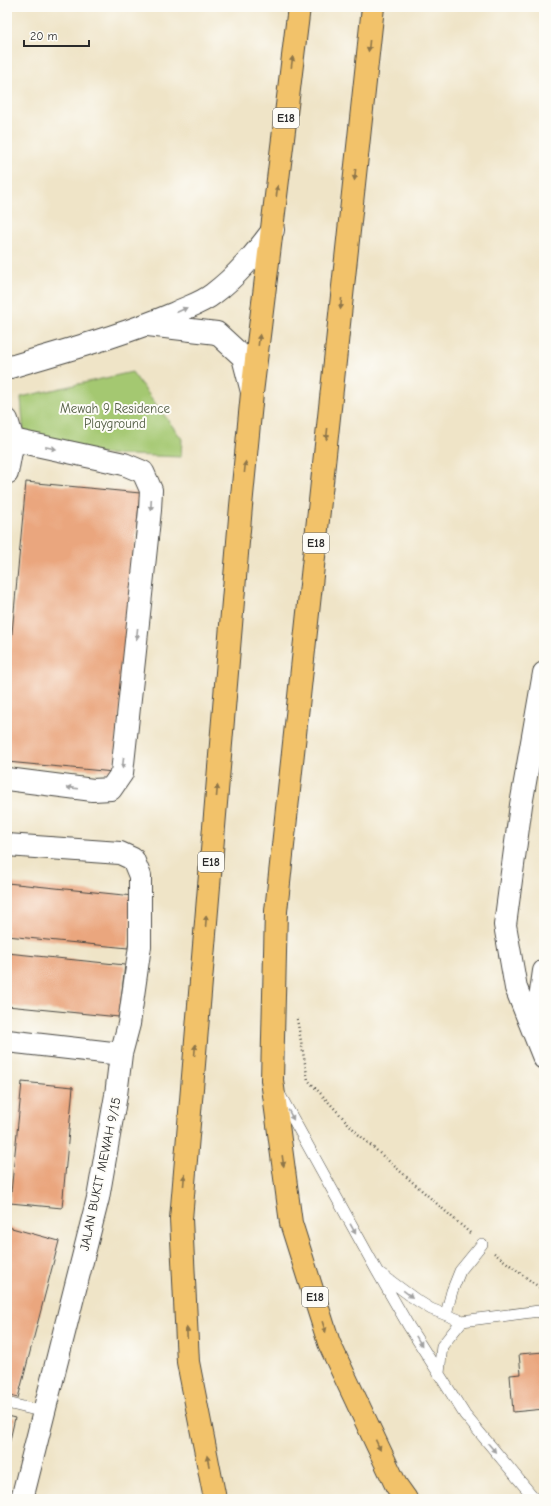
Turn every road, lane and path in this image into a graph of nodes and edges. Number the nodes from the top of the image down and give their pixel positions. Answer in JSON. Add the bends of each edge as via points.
{"nodes":[{"id":1,"x":299,"y":7,"type":"edge"},
{"id":2,"x":373,"y":7,"type":"edge"},
{"id":3,"x":272,"y":230,"type":"junction"},
{"id":4,"x":147,"y":325,"type":"junction"},
{"id":5,"x":7,"y":368,"type":"edge"},
{"id":6,"x":252,"y":393,"type":"junction"},
{"id":7,"x":10,"y":430,"type":"edge"},
{"id":8,"x":7,"y":473,"type":"edge"},
{"id":9,"x":544,"y":673,"type":"edge"},
{"id":10,"x":7,"y":780,"type":"edge"},
{"id":11,"x":7,"y":845,"type":"edge"},
{"id":12,"x":544,"y":971,"type":"edge"},
{"id":13,"x":297,"y":1019,"type":"dead end"},
{"id":14,"x":535,"y":1034,"type":"junction"},
{"id":15,"x":7,"y":1041,"type":"edge"},
{"id":16,"x":121,"y":1054,"type":"junction"},
{"id":17,"x":544,"y":1058,"type":"edge"},
{"id":18,"x":272,"y":1080,"type":"junction"},
{"id":19,"x":482,"y":1244,"type":"junction"},
{"id":20,"x":377,"y":1271,"type":"junction"},
{"id":21,"x":544,"y":1291,"type":"edge"},
{"id":22,"x":446,"y":1314,"type":"junction"},
{"id":23,"x":544,"y":1315,"type":"edge"},
{"id":24,"x":462,"y":1321,"type":"junction"},
{"id":25,"x":439,"y":1373,"type":"junction"},
{"id":26,"x":7,"y":1403,"type":"edge"},
{"id":27,"x":44,"y":1412,"type":"junction"},
{"id":28,"x":22,"y":1499,"type":"edge"},
{"id":29,"x":215,"y":1499,"type":"edge"},
{"id":30,"x":406,"y":1499,"type":"edge"},
{"id":31,"x":535,"y":1499,"type":"edge"}],
"edges":[{"from":3,"to":1,"type":"highway","number":"E18","one_way":true},
{"from":2,"to":18,"type":"highway","number":"E18","one_way":true,"via":[[276,911]]},
{"from":4,"to":3,"type":"street","one_way":true,"via":[[212,295],[251,260]]},
{"from":6,"to":3,"type":"highway","number":"E18","one_way":true},
{"from":4,"to":5,"type":"street"},
{"from":4,"to":6,"type":"street","via":[[217,333],[243,357]]},
{"from":29,"to":6,"type":"highway","number":"E18","one_way":true,"via":[[188,1362],[181,1219]]},
{"from":7,"to":8,"type":"street"},
{"from":7,"to":10,"type":"street","one_way":true,"via":[[143,472],[151,490],[122,773],[111,788],[93,790]]},
{"from":9,"to":14,"type":"street","via":[[505,925],[516,988]]},
{"from":11,"to":16,"type":"street","name":"JALAN BUKIT MEWAH 9/15","via":[[120,853],[133,859],[140,876],[140,946],[129,1024]]},
{"from":12,"to":14,"type":"street"},
{"from":13,"to":19,"type":"path","via":[[308,1080],[358,1134]]},
{"from":14,"to":17,"type":"street"},
{"from":15,"to":16,"type":"street"},
{"from":16,"to":27,"type":"street","name":"JALAN BUKIT MEWAH 9/15","via":[[98,1198]]},
{"from":18,"to":20,"type":"lane","one_way":true},
{"from":18,"to":30,"type":"highway","number":"E18","one_way":true,"via":[[291,1223],[329,1343],[396,1485]]},
{"from":19,"to":21,"type":"path"},
{"from":19,"to":22,"type":"lane","via":[[460,1271]]},
{"from":20,"to":22,"type":"lane","one_way":true,"via":[[431,1309]]},
{"from":20,"to":25,"type":"lane","one_way":true},
{"from":22,"to":24,"type":"lane"},
{"from":23,"to":24,"type":"lane","via":[[539,1311]]},
{"from":24,"to":25,"type":"lane","via":[[442,1346]]},
{"from":25,"to":31,"type":"lane","one_way":true,"via":[[465,1415]]},
{"from":26,"to":27,"type":"lane"},
{"from":27,"to":28,"type":"street","name":"JALAN BUKIT MEWAH 9/15"}]}
